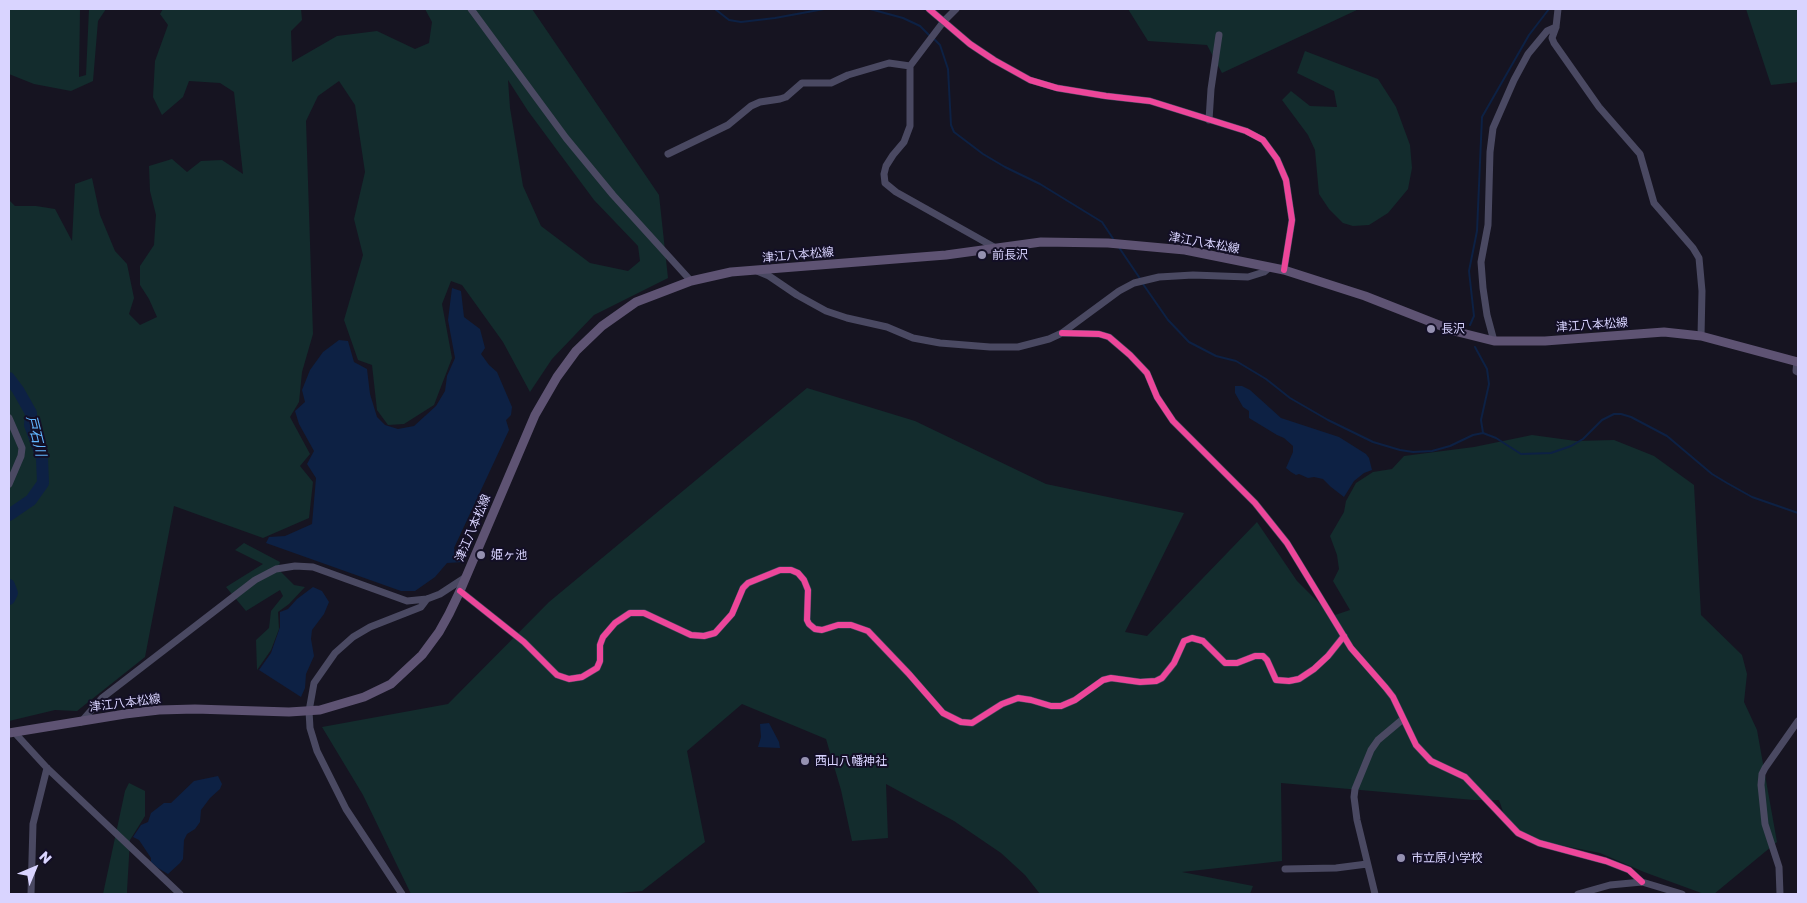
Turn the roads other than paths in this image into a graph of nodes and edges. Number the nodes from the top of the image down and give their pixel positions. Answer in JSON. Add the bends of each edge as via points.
{"nodes":[{"id":1,"x":471,"y":9,"type":"edge"},
{"id":2,"x":929,"y":9,"type":"edge"},
{"id":3,"x":956,"y":9,"type":"edge"},
{"id":4,"x":1558,"y":9,"type":"edge"},
{"id":5,"x":944,"y":21,"type":"junction"},
{"id":6,"x":1556,"y":27,"type":"junction"},
{"id":7,"x":1219,"y":35,"type":"dead end"},
{"id":8,"x":910,"y":66,"type":"junction"},
{"id":9,"x":1210,"y":120,"type":"junction"},
{"id":10,"x":668,"y":154,"type":"dead end"},
{"id":11,"x":994,"y":247,"type":"junction"},
{"id":12,"x":1270,"y":268,"type":"junction"},
{"id":13,"x":1284,"y":270,"type":"junction"},
{"id":14,"x":756,"y":271,"type":"junction"},
{"id":15,"x":691,"y":281,"type":"junction"},
{"id":16,"x":1062,"y":333,"type":"junction"},
{"id":17,"x":1701,"y":336,"type":"junction"},
{"id":18,"x":1494,"y":341,"type":"junction"},
{"id":19,"x":1797,"y":362,"type":"edge"},
{"id":20,"x":1798,"y":372,"type":"edge"},
{"id":21,"x":9,"y":418,"type":"edge"},
{"id":22,"x":9,"y":484,"type":"edge"},
{"id":23,"x":466,"y":576,"type":"junction"},
{"id":24,"x":460,"y":591,"type":"junction"},
{"id":25,"x":427,"y":599,"type":"junction"},
{"id":26,"x":1344,"y":636,"type":"junction"},
{"id":27,"x":309,"y":710,"type":"junction"},
{"id":28,"x":1403,"y":719,"type":"junction"},
{"id":29,"x":1798,"y":721,"type":"edge"},
{"id":30,"x":81,"y":722,"type":"junction"},
{"id":31,"x":12,"y":733,"type":"edge"},
{"id":32,"x":48,"y":768,"type":"junction"},
{"id":33,"x":1367,"y":864,"type":"junction"},
{"id":34,"x":1285,"y":869,"type":"dead end"},
{"id":35,"x":1642,"y":882,"type":"junction"},
{"id":36,"x":31,"y":894,"type":"edge"},
{"id":37,"x":180,"y":894,"type":"edge"},
{"id":38,"x":402,"y":894,"type":"edge"},
{"id":39,"x":1375,"y":894,"type":"edge"},
{"id":40,"x":1578,"y":894,"type":"edge"},
{"id":41,"x":1682,"y":894,"type":"edge"},
{"id":42,"x":1780,"y":894,"type":"edge"}],
"edges":[{"from":1,"to":15,"type":"street","via":[[572,146]]},
{"from":2,"to":5,"type":"street"},
{"from":3,"to":5,"type":"street"},
{"from":4,"to":6,"type":"street"},
{"from":5,"to":8,"type":"street"},
{"from":5,"to":9,"type":"street","via":[[970,44],[1030,80],[1057,88],[1150,101]]},
{"from":6,"to":17,"type":"street","via":[[1552,38],[1554,44],[1600,107],[1640,154],[1654,203],[1699,258]]},
{"from":6,"to":18,"type":"street","via":[[1547,30],[1528,54],[1493,128],[1488,225],[1481,262],[1487,315]]},
{"from":7,"to":9,"type":"street","via":[[1210,96]]},
{"from":8,"to":10,"type":"street","via":[[889,63],[848,74],[831,83],[802,83],[786,96],[751,106],[728,125]]},
{"from":8,"to":11,"type":"street","via":[[910,126],[904,142],[886,166],[885,183]]},
{"from":9,"to":13,"type":"street","via":[[1256,135],[1277,159],[1286,180],[1292,220]]},
{"from":11,"to":12,"type":"main road","name":"津江八本松線","via":[[1041,242],[1108,243],[1185,250]]},
{"from":11,"to":14,"type":"main road","name":"津江八本松線","via":[[946,255]]},
{"from":12,"to":13,"type":"main road","name":"津江八本松線"},
{"from":12,"to":16,"type":"street","via":[[1248,277],[1159,277],[1134,284],[1119,291]]},
{"from":13,"to":18,"type":"main road","name":"津江八本松線","via":[[1365,296],[1454,331]]},
{"from":14,"to":15,"type":"main road","name":"津江八本松線","via":[[731,272]]},
{"from":14,"to":16,"type":"street","via":[[826,311],[887,327],[913,338],[949,344],[1018,347]]},
{"from":15,"to":23,"type":"main road","name":"津江八本松線","via":[[636,302],[602,326],[556,376],[535,415]]},
{"from":16,"to":26,"type":"street","via":[[1109,337],[1130,355],[1147,374],[1156,397],[1173,421],[1255,503],[1288,543]]},
{"from":17,"to":18,"type":"main road","name":"津江八本松線","via":[[1664,332],[1545,341]]},
{"from":17,"to":19,"type":"main road","name":"津江八本松線"},
{"from":19,"to":20,"type":"street"},
{"from":21,"to":22,"type":"street","via":[[22,448]]},
{"from":23,"to":24,"type":"main road","name":"津江八本松線"},
{"from":23,"to":25,"type":"street"},
{"from":24,"to":26,"type":"street","via":[[524,642],[557,676],[568,679],[582,677],[597,668],[603,637],[615,623],[630,614],[644,613],[691,635],[704,636],[715,632],[732,614],[748,583],[780,570],[791,570],[804,580],[808,590],[807,620],[814,629],[851,625],[868,631],[943,713],[960,722],[972,723],[1018,698],[1061,706],[1076,700],[1103,680],[1156,681],[1174,663],[1184,641],[1192,638],[1203,641],[1226,663],[1263,656],[1276,680],[1289,681],[1299,679],[1314,669]]},
{"from":24,"to":27,"type":"main road","name":"津江八本松線","via":[[435,638],[400,677],[364,697]]},
{"from":25,"to":27,"type":"street","via":[[421,607],[370,627],[335,653],[314,683]]},
{"from":25,"to":30,"type":"street","via":[[406,601],[313,568],[295,566],[276,570],[247,586],[102,698]]},
{"from":26,"to":28,"type":"street","via":[[1389,693]]},
{"from":27,"to":30,"type":"main road","name":"津江八本松線","via":[[159,710]]},
{"from":27,"to":38,"type":"street","via":[[317,751],[346,809]]},
{"from":28,"to":33,"type":"street","via":[[1378,740],[1354,789]]},
{"from":28,"to":35,"type":"street","via":[[1416,746],[1431,761],[1465,777],[1518,833],[1539,843],[1629,870]]},
{"from":29,"to":42,"type":"street","via":[[1762,774],[1765,824],[1779,867]]},
{"from":30,"to":31,"type":"main road","name":"津江八本松線"},
{"from":31,"to":32,"type":"street"},
{"from":32,"to":36,"type":"street","via":[[33,824]]},
{"from":32,"to":37,"type":"street"},
{"from":33,"to":34,"type":"street"},
{"from":33,"to":39,"type":"street"},
{"from":35,"to":40,"type":"street","via":[[1610,885]]},
{"from":35,"to":41,"type":"street"}]}
